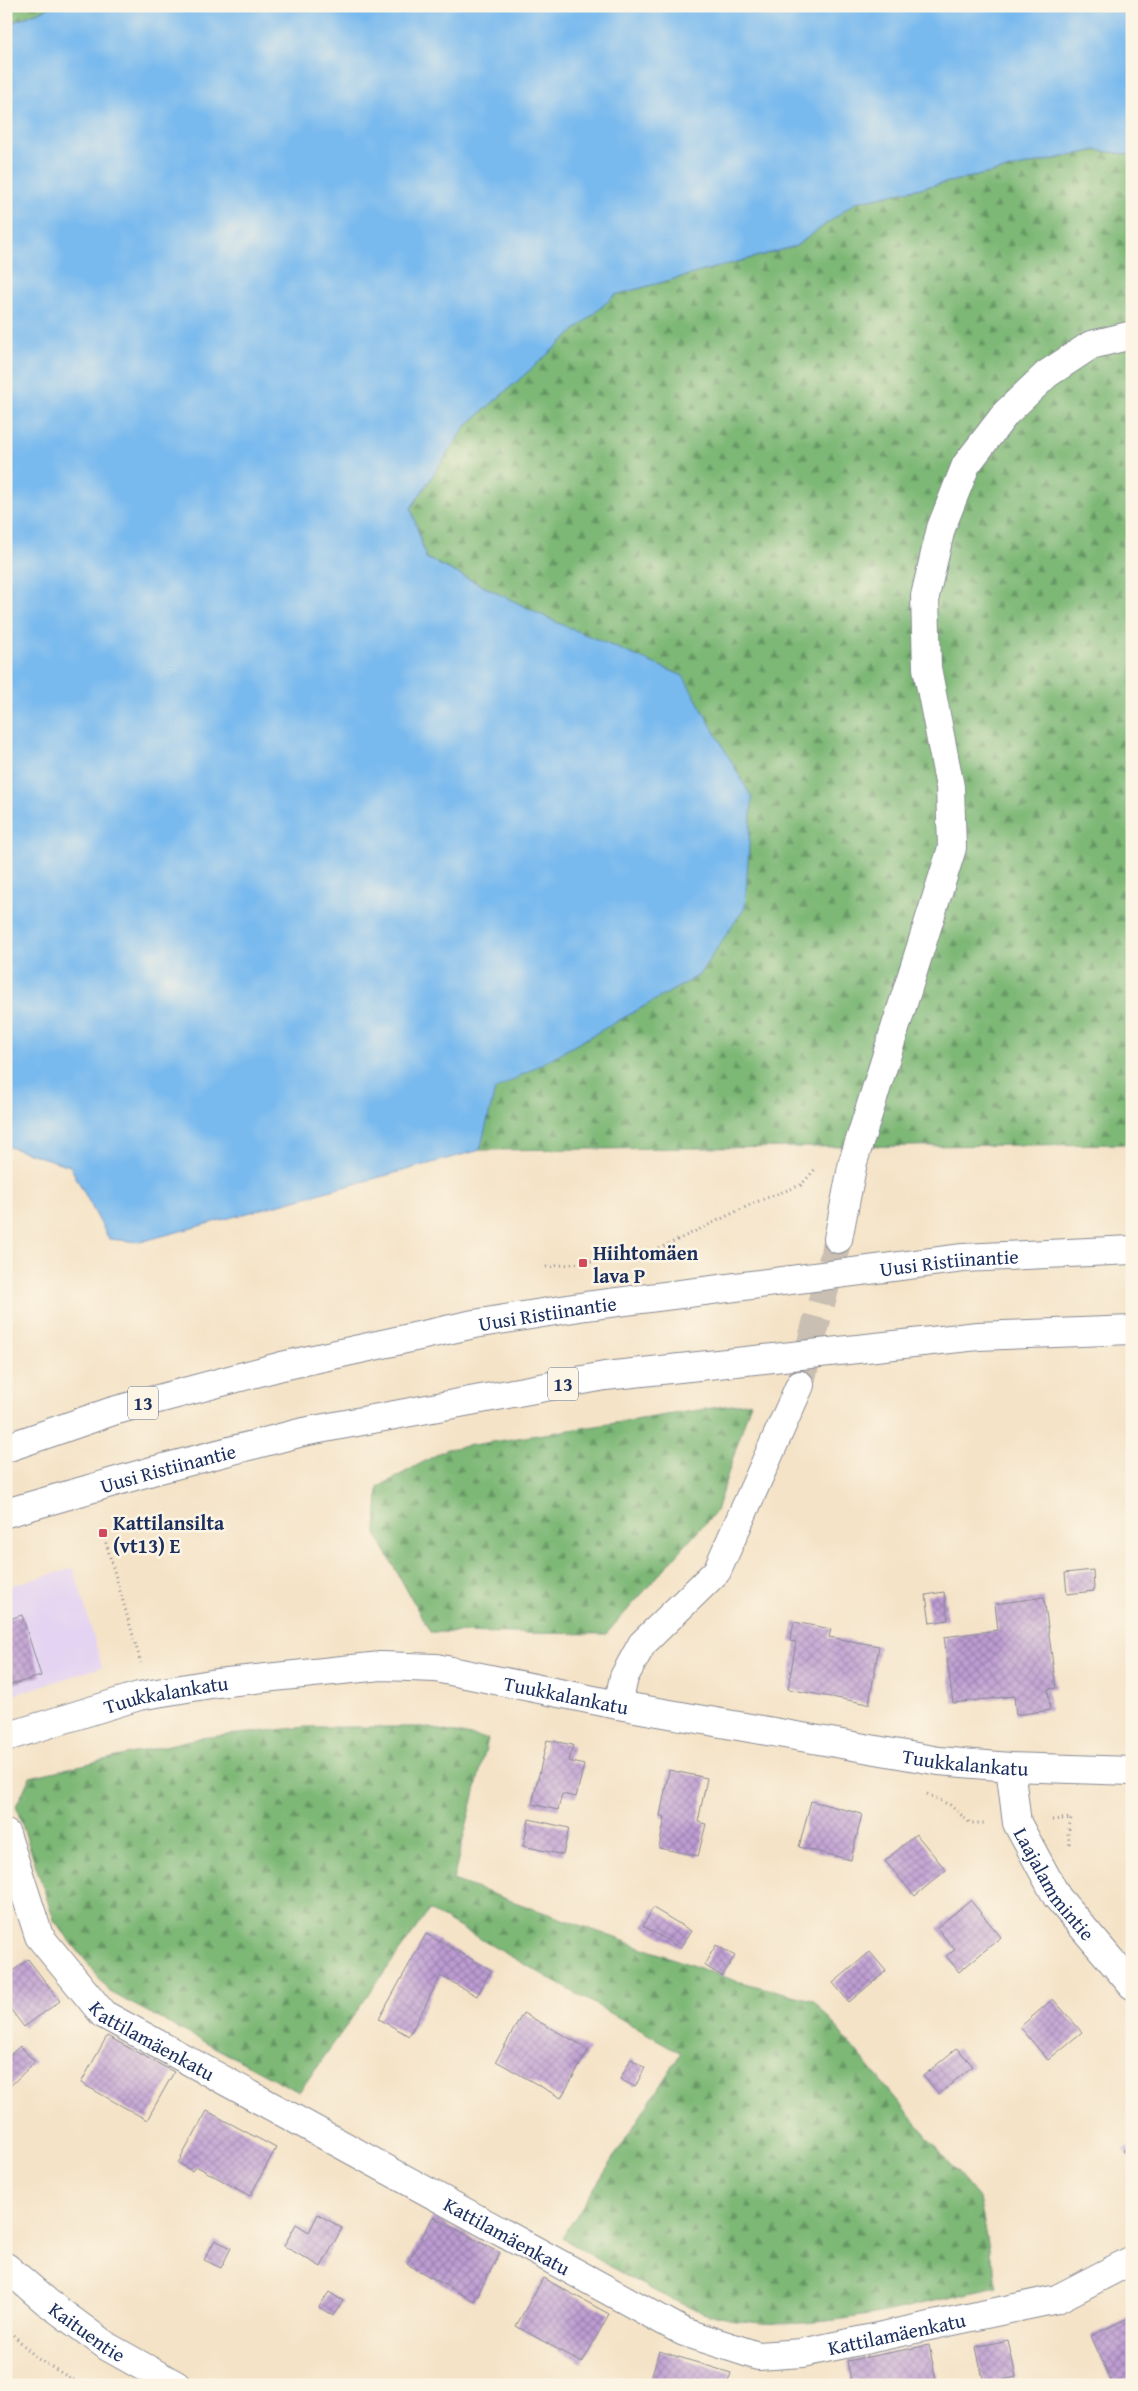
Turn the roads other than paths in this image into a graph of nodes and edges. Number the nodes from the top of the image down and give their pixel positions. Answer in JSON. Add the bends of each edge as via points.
{"nodes":[{"id":1,"x":1132,"y":335,"type":"edge"},
{"id":2,"x":838,"y":1239,"type":"tunnel mouth"},
{"id":3,"x":1132,"y":1250,"type":"edge"},
{"id":4,"x":1132,"y":1330,"type":"edge"},
{"id":5,"x":800,"y":1385,"type":"tunnel mouth"},
{"id":6,"x":6,"y":1448,"type":"edge"},
{"id":7,"x":6,"y":1513,"type":"edge"},
{"id":8,"x":618,"y":1705,"type":"junction"},
{"id":9,"x":6,"y":1737,"type":"edge"},
{"id":10,"x":1010,"y":1767,"type":"junction"},
{"id":11,"x":1132,"y":1770,"type":"edge"},
{"id":12,"x":6,"y":1834,"type":"edge"},
{"id":13,"x":1132,"y":1985,"type":"edge"},
{"id":14,"x":1132,"y":2260,"type":"edge"},
{"id":15,"x":6,"y":2267,"type":"edge"},
{"id":16,"x":176,"y":2385,"type":"edge"}],
"edges":[{"from":1,"to":2,"type":"main road","via":[[1091,345],[1047,374],[1006,413],[966,465],[941,528],[925,596],[927,668],[950,787],[952,848],[853,1162]]},
{"from":3,"to":6,"type":"main road","name":"Uusi Ristiinantie","number":"13","via":[[962,1258],[586,1306],[474,1324],[282,1366],[113,1411]]},
{"from":4,"to":7,"type":"main road","name":"Uusi Ristiinantie","number":"13","via":[[978,1336],[605,1376],[303,1432]]},
{"from":5,"to":8,"type":"main road","via":[[717,1571],[642,1644],[624,1677]]},
{"from":8,"to":9,"type":"main road","name":"Tuukkalankatu","via":[[436,1668],[381,1666],[218,1683],[139,1696]]},
{"from":8,"to":10,"type":"main road","name":"Tuukkalankatu","via":[[940,1761]]},
{"from":10,"to":11,"type":"main road","name":"Tuukkalankatu"},
{"from":10,"to":13,"type":"main road","name":"Laajalammintie","via":[[1017,1823],[1057,1897]]},
{"from":12,"to":14,"type":"main road","name":"Kattilamäenkatu","via":[[40,1936],[103,2014],[684,2332],[758,2356],[802,2353],[1057,2298]]},
{"from":15,"to":16,"type":"main road","name":"Kaituentie","via":[[108,2347]]}]}
